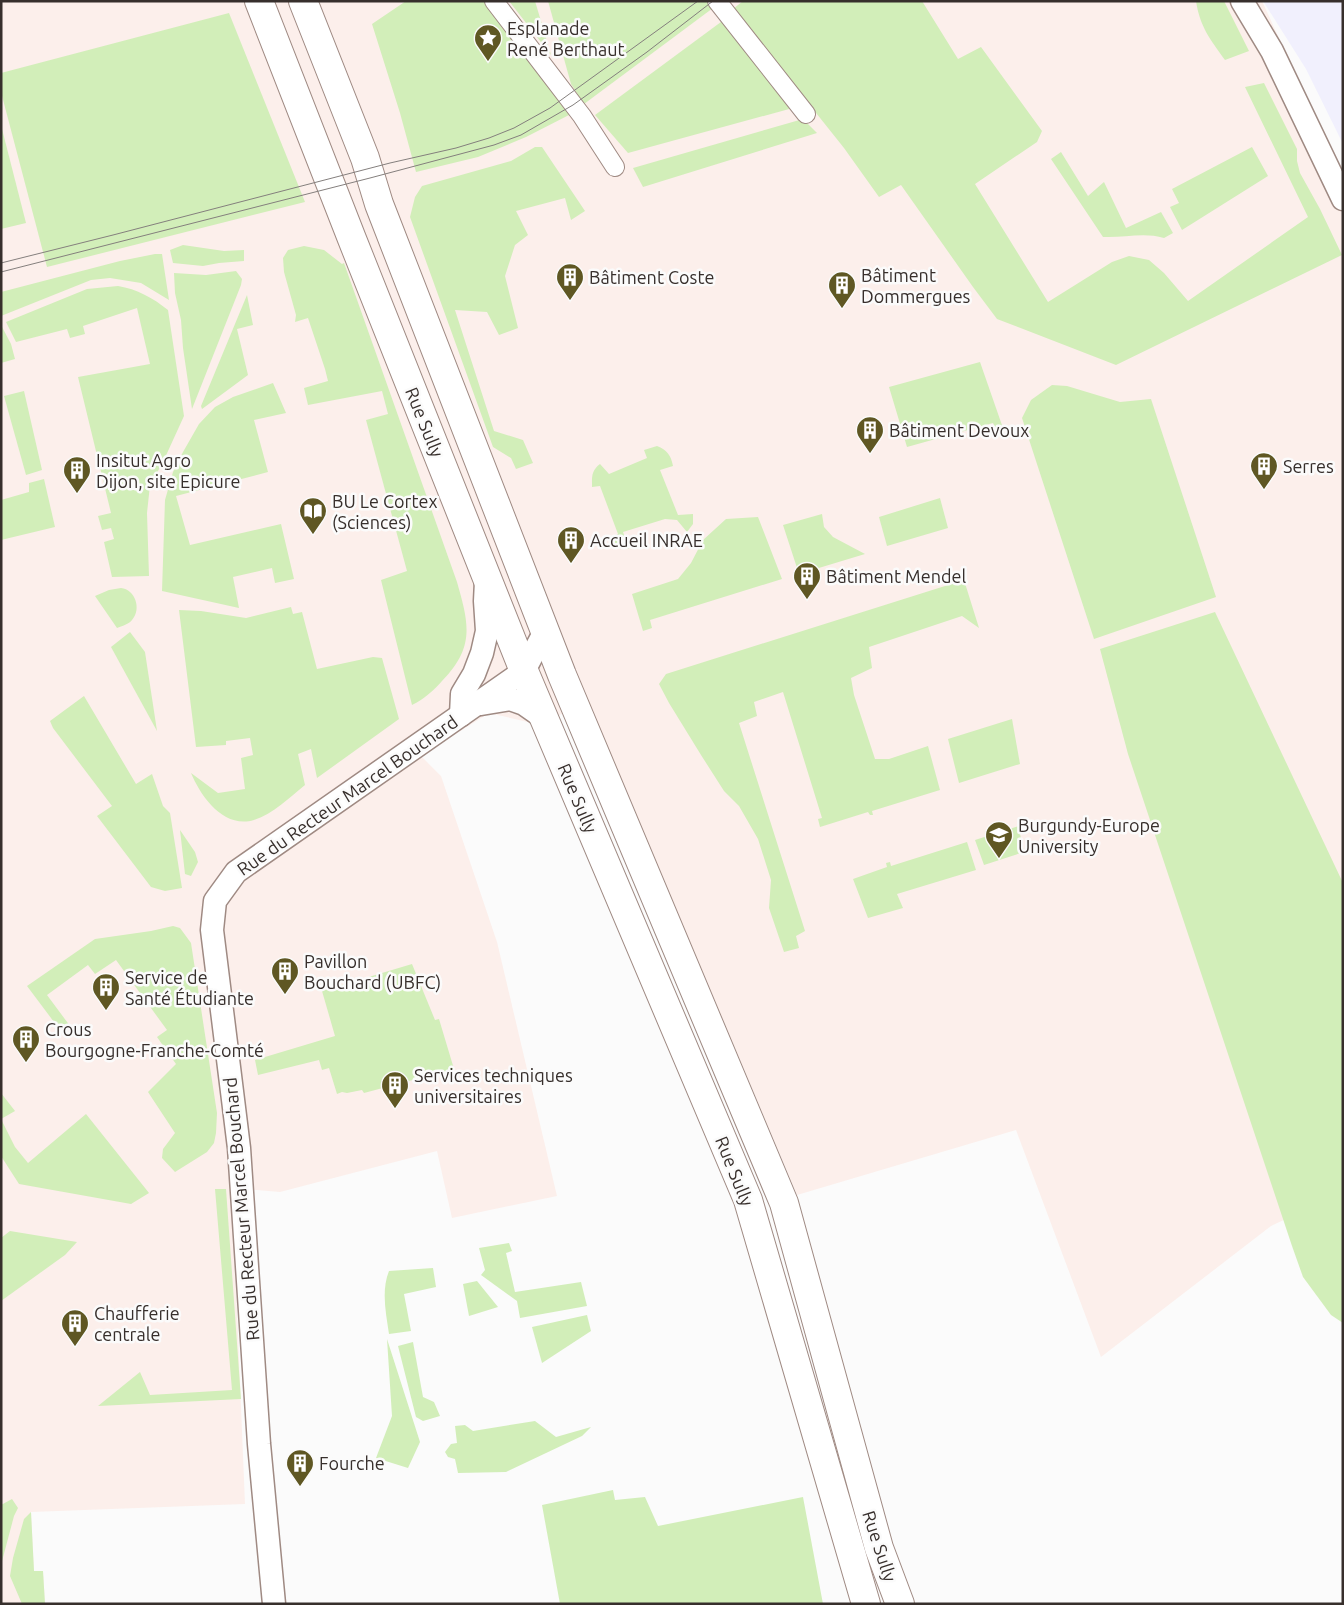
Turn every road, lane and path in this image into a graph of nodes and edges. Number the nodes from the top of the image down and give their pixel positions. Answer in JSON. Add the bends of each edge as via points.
{"nodes":[{"id":1,"x":259,"y":1,"type":"edge"},
{"id":2,"x":303,"y":1,"type":"edge"},
{"id":3,"x":494,"y":1,"type":"edge"},
{"id":4,"x":717,"y":1,"type":"edge"},
{"id":5,"x":1242,"y":1,"type":"edge"},
{"id":6,"x":806,"y":114,"type":"dead end"},
{"id":7,"x":615,"y":167,"type":"dead end"},
{"id":8,"x":1343,"y":200,"type":"edge"},
{"id":9,"x":486,"y":577,"type":"junction"},
{"id":10,"x":545,"y":631,"type":"junction"},
{"id":11,"x":524,"y":671,"type":"junction"},
{"id":12,"x":468,"y":710,"type":"junction"},
{"id":13,"x":544,"y":718,"type":"junction"},
{"id":14,"x":274,"y":1604,"type":"edge"},
{"id":15,"x":866,"y":1604,"type":"edge"},
{"id":16,"x":900,"y":1604,"type":"edge"}],
"edges":[{"from":1,"to":9,"type":"main road","name":"Rue Sully"},
{"from":2,"to":10,"type":"main road","name":"Rue Sully"},
{"from":3,"to":7,"type":"street","via":[[582,116]]},
{"from":4,"to":6,"type":"street"},
{"from":5,"to":8,"type":"street","via":[[1272,52]]},
{"from":9,"to":11,"type":"main road","name":"Rue Sully"},
{"from":9,"to":12,"type":"street","via":[[487,631],[474,674],[462,694]]},
{"from":10,"to":11,"type":"street"},
{"from":10,"to":16,"type":"main road","name":"Rue Sully","via":[[784,1203],[879,1548]]},
{"from":11,"to":12,"type":"street","name":"Rue du Recteur Marcel Bouchard"},
{"from":11,"to":13,"type":"main road","name":"Rue Sully"},
{"from":12,"to":13,"type":"street","via":[[510,699]]},
{"from":12,"to":14,"type":"street","name":"Rue du Recteur Marcel Bouchard","via":[[236,872],[215,901],[212,930],[238,1148]]},
{"from":13,"to":15,"type":"main road","name":"Rue Sully","via":[[748,1200]]}]}
